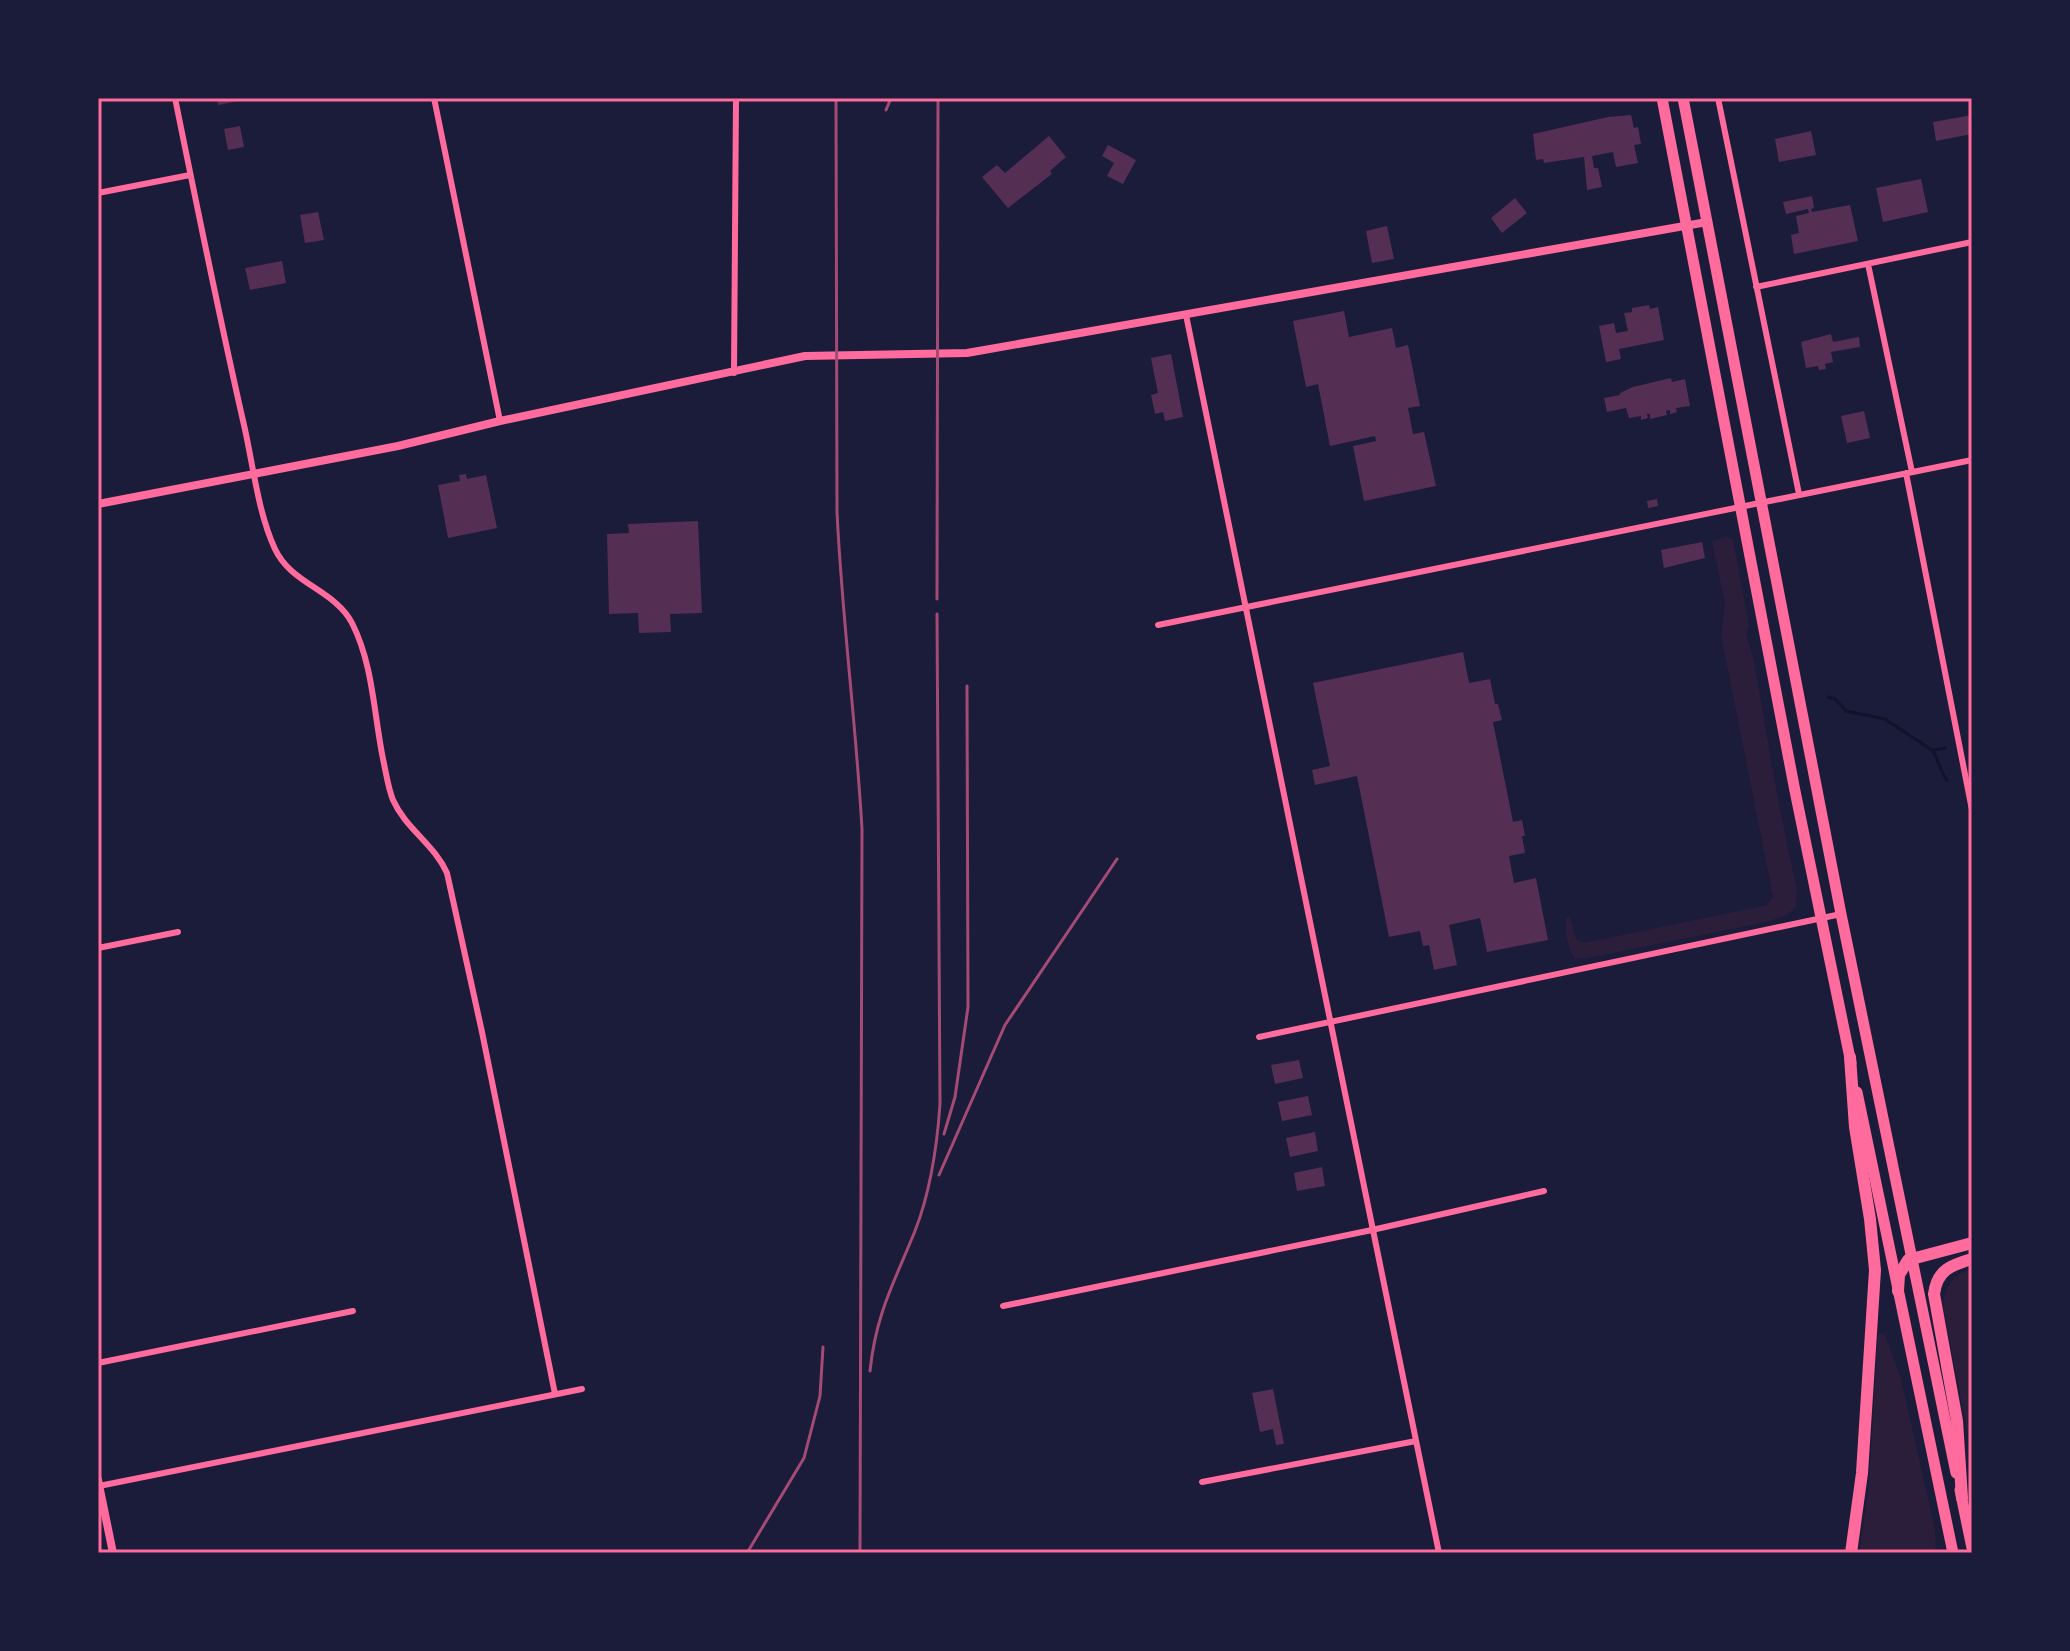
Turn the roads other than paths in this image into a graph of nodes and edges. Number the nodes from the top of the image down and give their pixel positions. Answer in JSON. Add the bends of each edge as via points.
{"nodes":[{"id":1,"x":175,"y":98,"type":"edge"},
{"id":2,"x":434,"y":98,"type":"edge"},
{"id":3,"x":736,"y":98,"type":"edge"},
{"id":4,"x":1662,"y":98,"type":"edge"},
{"id":5,"x":1683,"y":98,"type":"edge"},
{"id":6,"x":1718,"y":98,"type":"edge"},
{"id":7,"x":190,"y":175,"type":"junction"},
{"id":8,"x":98,"y":193,"type":"edge"},
{"id":9,"x":1707,"y":222,"type":"junction"},
{"id":10,"x":1687,"y":226,"type":"junction"},
{"id":11,"x":1972,"y":242,"type":"edge"},
{"id":12,"x":1868,"y":264,"type":"junction"},
{"id":13,"x":1756,"y":287,"type":"junction"},
{"id":14,"x":1186,"y":315,"type":"junction"},
{"id":15,"x":734,"y":373,"type":"junction"},
{"id":16,"x":500,"y":421,"type":"junction"},
{"id":17,"x":1972,"y":460,"type":"edge"},
{"id":18,"x":1909,"y":472,"type":"junction"},
{"id":19,"x":255,"y":473,"type":"junction"},
{"id":20,"x":1799,"y":494,"type":"junction"},
{"id":21,"x":1762,"y":502,"type":"junction"},
{"id":22,"x":98,"y":504,"type":"edge"},
{"id":23,"x":1742,"y":506,"type":"junction"},
{"id":24,"x":1245,"y":606,"type":"junction"},
{"id":25,"x":1158,"y":625,"type":"dead end"},
{"id":26,"x":1972,"y":810,"type":"edge"},
{"id":27,"x":1841,"y":914,"type":"junction"},
{"id":28,"x":1821,"y":918,"type":"junction"},
{"id":29,"x":178,"y":932,"type":"dead end"},
{"id":30,"x":98,"y":948,"type":"edge"},
{"id":31,"x":1330,"y":1022,"type":"junction"},
{"id":32,"x":1259,"y":1037,"type":"dead end"},
{"id":33,"x":1850,"y":1057,"type":"junction"},
{"id":34,"x":1544,"y":1191,"type":"dead end"},
{"id":35,"x":1372,"y":1230,"type":"junction"},
{"id":36,"x":1972,"y":1243,"type":"edge"},
{"id":37,"x":1912,"y":1257,"type":"junction"},
{"id":38,"x":1972,"y":1259,"type":"edge"},
{"id":39,"x":1898,"y":1291,"type":"junction"},
{"id":40,"x":1003,"y":1306,"type":"dead end"},
{"id":41,"x":353,"y":1311,"type":"dead end"},
{"id":42,"x":98,"y":1363,"type":"edge"},
{"id":43,"x":582,"y":1389,"type":"dead end"},
{"id":44,"x":555,"y":1394,"type":"junction"},
{"id":45,"x":1416,"y":1441,"type":"junction"},
{"id":46,"x":1202,"y":1482,"type":"dead end"},
{"id":47,"x":99,"y":1483,"type":"edge"},
{"id":48,"x":1962,"y":1498,"type":"junction"},
{"id":49,"x":1972,"y":1548,"type":"edge"},
{"id":50,"x":113,"y":1553,"type":"edge"},
{"id":51,"x":1439,"y":1553,"type":"edge"},
{"id":52,"x":1851,"y":1553,"type":"edge"},
{"id":53,"x":1953,"y":1553,"type":"edge"}],
"edges":[{"from":1,"to":7,"type":"street"},
{"from":2,"to":16,"type":"street"},
{"from":3,"to":15,"type":"street"},
{"from":4,"to":10,"type":"highway"},
{"from":5,"to":9,"type":"highway"},
{"from":6,"to":13,"type":"street"},
{"from":7,"to":8,"type":"street"},
{"from":7,"to":19,"type":"street"},
{"from":9,"to":10,"type":"street"},
{"from":9,"to":21,"type":"highway"},
{"from":10,"to":14,"type":"street"},
{"from":10,"to":23,"type":"highway"},
{"from":11,"to":12,"type":"street"},
{"from":12,"to":13,"type":"street"},
{"from":12,"to":18,"type":"street"},
{"from":13,"to":20,"type":"street"},
{"from":14,"to":15,"type":"street","via":[[967,353],[805,356]]},
{"from":14,"to":24,"type":"street"},
{"from":15,"to":16,"type":"street"},
{"from":16,"to":19,"type":"street"},
{"from":17,"to":18,"type":"street"},
{"from":18,"to":20,"type":"street"},
{"from":18,"to":26,"type":"street"},
{"from":19,"to":22,"type":"street"},
{"from":19,"to":44,"type":"street","via":[[275,550],[287,567],[351,620],[366,665],[393,799],[405,821],[439,855],[447,873]]},
{"from":20,"to":21,"type":"street"},
{"from":21,"to":23,"type":"street"},
{"from":21,"to":27,"type":"highway"},
{"from":23,"to":24,"type":"street"},
{"from":23,"to":28,"type":"highway"},
{"from":24,"to":25,"type":"street"},
{"from":24,"to":31,"type":"street"},
{"from":27,"to":28,"type":"street"},
{"from":27,"to":37,"type":"highway"},
{"from":28,"to":31,"type":"street"},
{"from":28,"to":33,"type":"highway"},
{"from":29,"to":30,"type":"street"},
{"from":31,"to":32,"type":"street"},
{"from":31,"to":35,"type":"street"},
{"from":33,"to":39,"type":"highway"},
{"from":33,"to":52,"type":"highway","via":[[1875,1270],[1862,1473]]},
{"from":34,"to":35,"type":"street"},
{"from":35,"to":40,"type":"street"},
{"from":35,"to":45,"type":"street"},
{"from":36,"to":37,"type":"highway"},
{"from":37,"to":39,"type":"highway","via":[[1900,1271]]},
{"from":37,"to":48,"type":"highway"},
{"from":38,"to":48,"type":"highway","via":[[1941,1272],[1934,1294],[1957,1421]]},
{"from":39,"to":53,"type":"highway"},
{"from":41,"to":42,"type":"street"},
{"from":43,"to":44,"type":"street"},
{"from":44,"to":47,"type":"street"},
{"from":45,"to":46,"type":"street"},
{"from":45,"to":51,"type":"street"},
{"from":47,"to":50,"type":"street"},
{"from":48,"to":49,"type":"highway"}]}
